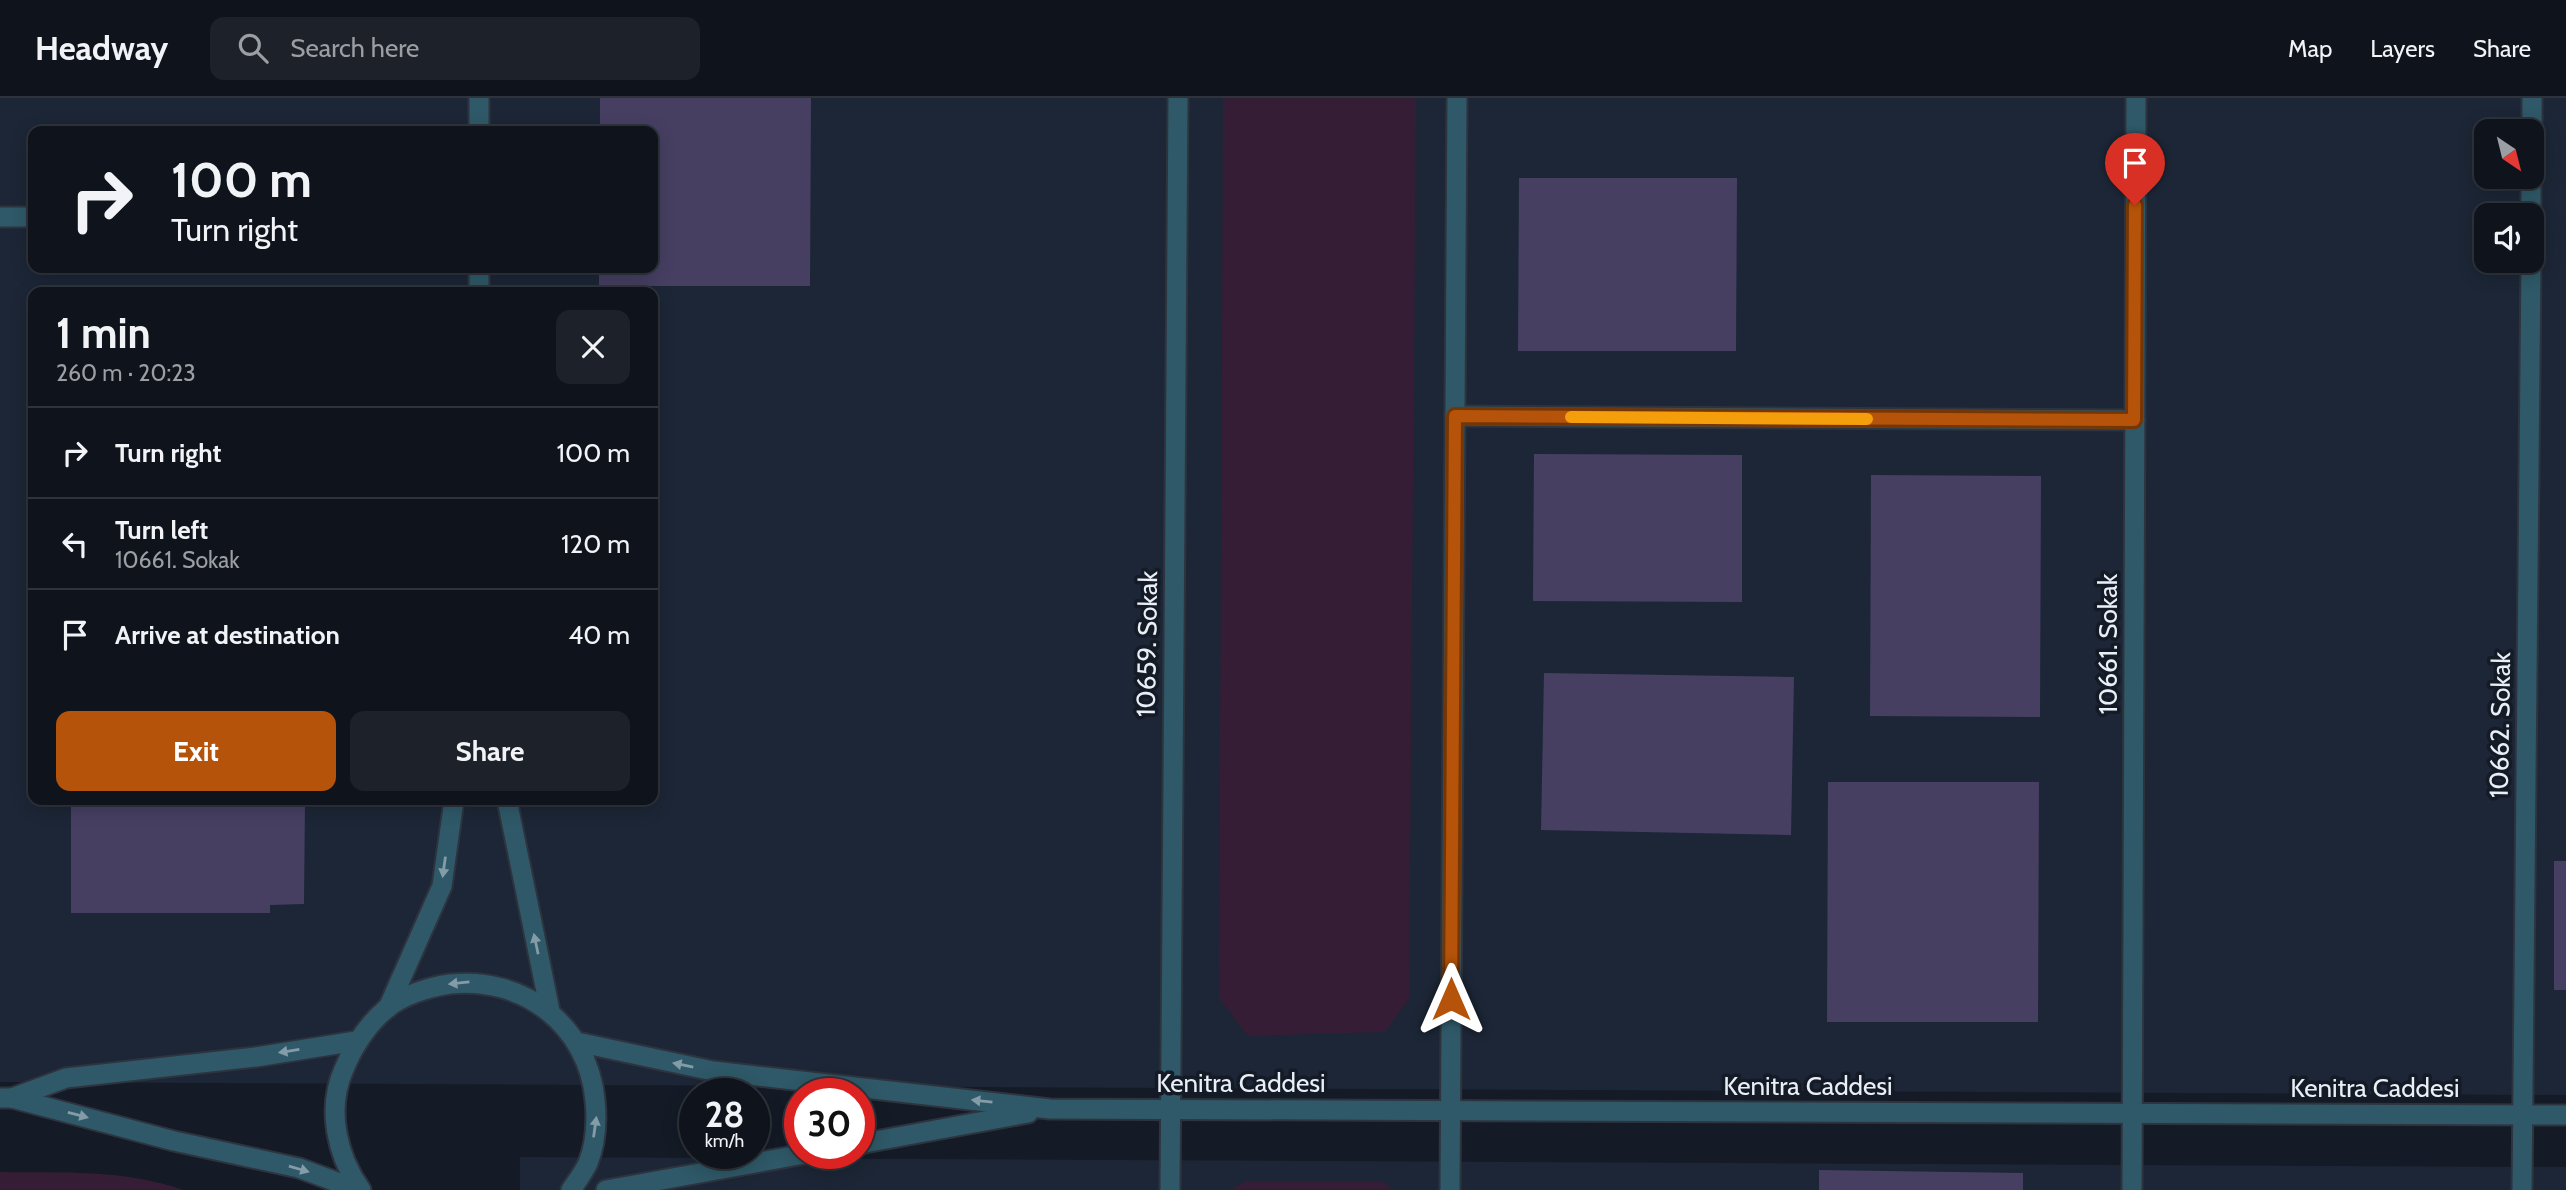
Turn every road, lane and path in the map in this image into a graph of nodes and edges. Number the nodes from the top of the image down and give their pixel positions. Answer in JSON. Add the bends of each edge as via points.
{"nodes":[{"id":1,"x":480,"y":98,"type":"edge"},
{"id":2,"x":1178,"y":98,"type":"edge"},
{"id":3,"x":1457,"y":98,"type":"edge"},
{"id":4,"x":2136,"y":98,"type":"edge"},
{"id":5,"x":2532,"y":98,"type":"edge"},
{"id":6,"x":2532,"y":119,"type":"edge"},
{"id":7,"x":480,"y":126,"type":"edge"},
{"id":8,"x":0,"y":216,"type":"edge"},
{"id":9,"x":28,"y":217,"type":"edge"},
{"id":10,"x":2531,"y":273,"type":"edge"},
{"id":11,"x":1455,"y":416,"type":"junction"},
{"id":12,"x":2134,"y":420,"type":"junction"},
{"id":13,"x":453,"y":805,"type":"edge"},
{"id":14,"x":508,"y":805,"type":"edge"},
{"id":15,"x":388,"y":1008,"type":"junction"},
{"id":16,"x":550,"y":1011,"type":"junction"},
{"id":17,"x":356,"y":1041,"type":"junction"},
{"id":18,"x":577,"y":1042,"type":"junction"},
{"id":19,"x":6,"y":1098,"type":"edge"},
{"id":20,"x":1050,"y":1109,"type":"junction"},
{"id":21,"x":1169,"y":1109,"type":"junction"},
{"id":22,"x":1451,"y":1111,"type":"junction"},
{"id":23,"x":2133,"y":1114,"type":"junction"},
{"id":24,"x":2523,"y":1115,"type":"junction"},
{"id":25,"x":2566,"y":1115,"type":"edge"},
{"id":26,"x":875,"y":1141,"type":"edge"},
{"id":27,"x":784,"y":1158,"type":"edge"},
{"id":28,"x":359,"y":1190,"type":"edge"},
{"id":29,"x":571,"y":1190,"type":"edge"},
{"id":30,"x":607,"y":1190,"type":"edge"},
{"id":31,"x":1170,"y":1190,"type":"edge"},
{"id":32,"x":1450,"y":1190,"type":"edge"},
{"id":33,"x":2132,"y":1190,"type":"edge"},
{"id":34,"x":2522,"y":1190,"type":"edge"}],
"edges":[{"from":1,"to":7,"type":"street"},
{"from":2,"to":21,"type":"street","name":"10659. Sokak"},
{"from":3,"to":11,"type":"street"},
{"from":4,"to":12,"type":"street","name":"10661. Sokak"},
{"from":5,"to":6,"type":"street"},
{"from":8,"to":9,"type":"street"},
{"from":10,"to":24,"type":"street","name":"10662. Sokak"},
{"from":11,"to":12,"type":"street"},
{"from":11,"to":22,"type":"street"},
{"from":12,"to":23,"type":"street","name":"10661. Sokak"},
{"from":13,"to":15,"type":"street","one_way":true,"via":[[442,886]]},
{"from":16,"to":14,"type":"street","one_way":true},
{"from":16,"to":15,"type":"street","one_way":true,"via":[[514,990],[474,982],[428,987]]},
{"from":15,"to":17,"type":"street"},
{"from":16,"to":18,"type":"street"},
{"from":17,"to":19,"type":"street","one_way":true,"via":[[66,1078]]},
{"from":17,"to":28,"type":"street","via":[[338,1083],[335,1128]]},
{"from":20,"to":18,"type":"street","one_way":true,"via":[[713,1071]]},
{"from":29,"to":18,"type":"street","one_way":true,"via":[[588,1162],[597,1121],[593,1080]]},
{"from":19,"to":28,"type":"street","one_way":true,"via":[[299,1168]]},
{"from":20,"to":21,"type":"street","name":"Kenitra Caddesi"},
{"from":20,"to":26,"type":"street"},
{"from":21,"to":22,"type":"street","name":"Kenitra Caddesi"},
{"from":21,"to":31,"type":"street","name":"10659. Sokak"},
{"from":22,"to":23,"type":"street","name":"Kenitra Caddesi"},
{"from":22,"to":32,"type":"street"},
{"from":23,"to":24,"type":"street","name":"Kenitra Caddesi"},
{"from":23,"to":33,"type":"street","name":"10661. Sokak"},
{"from":24,"to":25,"type":"street","name":"Kenitra Caddesi"},
{"from":24,"to":34,"type":"street","name":"10662. Sokak"},
{"from":27,"to":30,"type":"street"}]}
